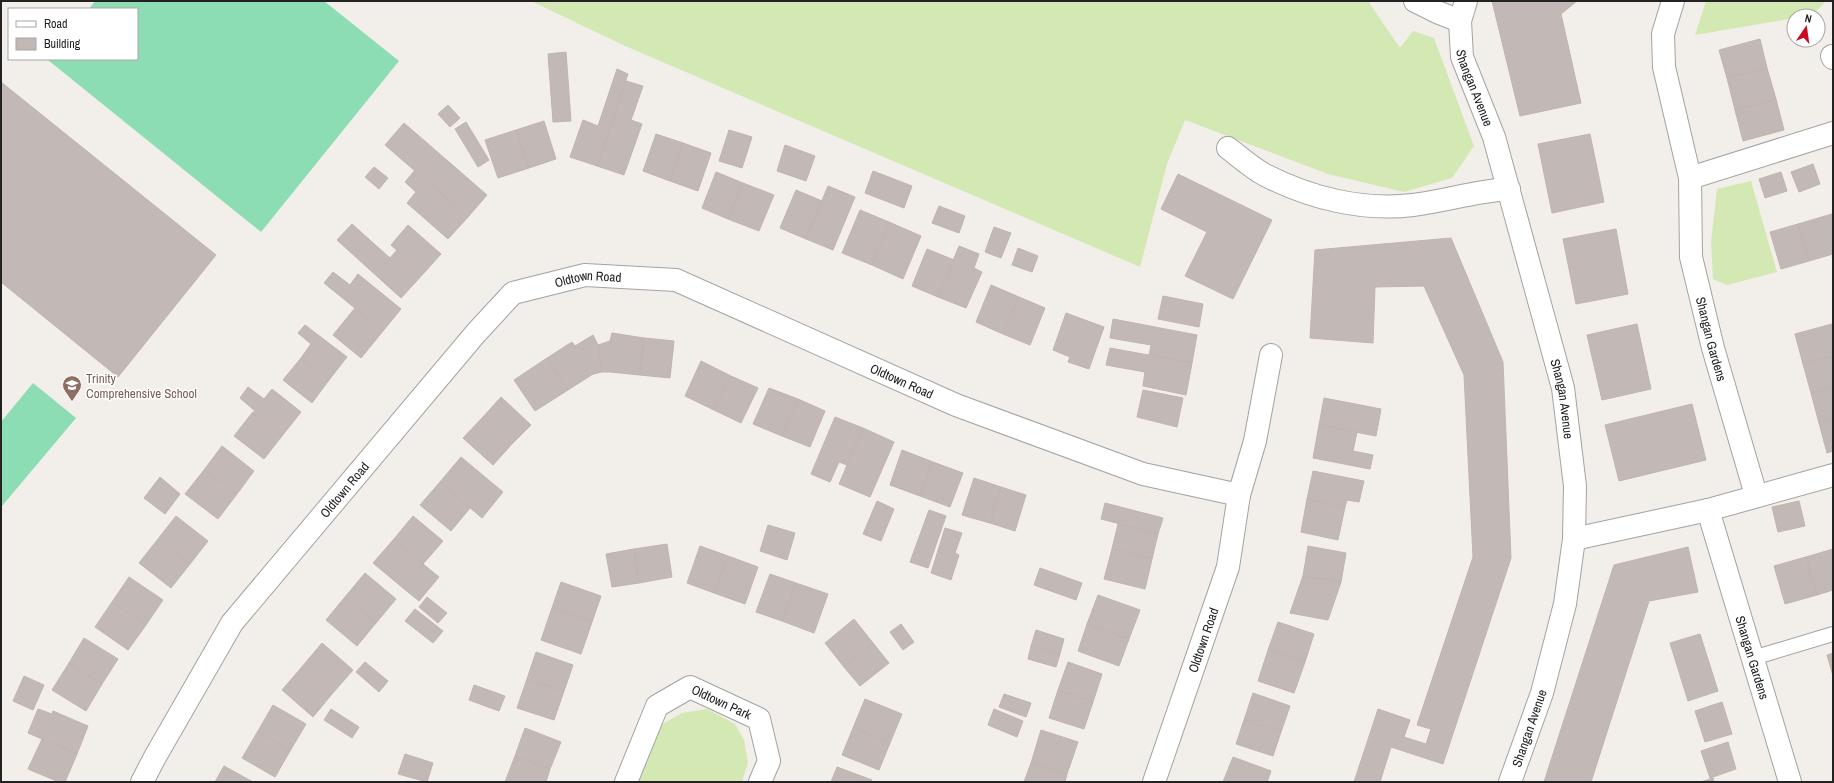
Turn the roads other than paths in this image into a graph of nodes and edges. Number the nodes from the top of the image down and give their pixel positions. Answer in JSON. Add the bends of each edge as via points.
{"nodes":[{"id":1,"x":1415,"y":1,"type":"edge"},
{"id":2,"x":1673,"y":1,"type":"edge"},
{"id":3,"x":1463,"y":11,"type":"edge"},
{"id":4,"x":1833,"y":133,"type":"edge"},
{"id":5,"x":1228,"y":148,"type":"dead end"},
{"id":6,"x":1690,"y":178,"type":"junction"},
{"id":7,"x":1509,"y":189,"type":"junction"},
{"id":8,"x":1271,"y":355,"type":"dead end"},
{"id":9,"x":1833,"y":475,"type":"edge"},
{"id":10,"x":1239,"y":495,"type":"junction"},
{"id":11,"x":1756,"y":495,"type":"junction"},
{"id":12,"x":1708,"y":510,"type":"junction"},
{"id":13,"x":1574,"y":539,"type":"junction"},
{"id":14,"x":1833,"y":634,"type":"edge"},
{"id":15,"x":1753,"y":658,"type":"junction"},
{"id":16,"x":142,"y":782,"type":"edge"},
{"id":17,"x":626,"y":782,"type":"edge"},
{"id":18,"x":760,"y":782,"type":"edge"},
{"id":19,"x":1154,"y":782,"type":"edge"},
{"id":20,"x":1510,"y":782,"type":"edge"},
{"id":21,"x":1790,"y":782,"type":"edge"}],
"edges":[{"from":1,"to":3,"type":"street","via":[[1437,12]]},
{"from":2,"to":6,"type":"street","name":"Shangan Gardens","via":[[1663,34],[1664,67]]},
{"from":3,"to":7,"type":"street","name":"Shangan Avenue","via":[[1462,57],[1494,137]]},
{"from":4,"to":6,"type":"street"},
{"from":5,"to":7,"type":"street","via":[[1264,175],[1310,194],[1362,206],[1412,205]]},
{"from":6,"to":11,"type":"street","name":"Shangan Gardens","via":[[1691,258],[1713,348]]},
{"from":7,"to":13,"type":"street","name":"Shangan Avenue","via":[[1562,388],[1574,486]]},
{"from":8,"to":10,"type":"street","name":"Oldtown Road","via":[[1255,441]]},
{"from":9,"to":11,"type":"street"},
{"from":10,"to":16,"type":"street","name":"Oldtown Road","via":[[1143,474],[956,405],[676,280],[585,275],[520,292],[513,294],[476,334],[232,623]]},
{"from":10,"to":19,"type":"street","name":"Oldtown Road","via":[[1228,567]]},
{"from":11,"to":12,"type":"street"},
{"from":12,"to":13,"type":"street"},
{"from":12,"to":15,"type":"street","name":"Shangan Gardens"},
{"from":13,"to":20,"type":"street","name":"Shangan Avenue","via":[[1565,604],[1542,693]]},
{"from":14,"to":15,"type":"lane"},
{"from":15,"to":21,"type":"street","name":"Shangan Gardens"},
{"from":17,"to":18,"type":"street","name":"Oldtown Park","via":[[657,706],[690,687],[760,719],[769,761]]}]}
